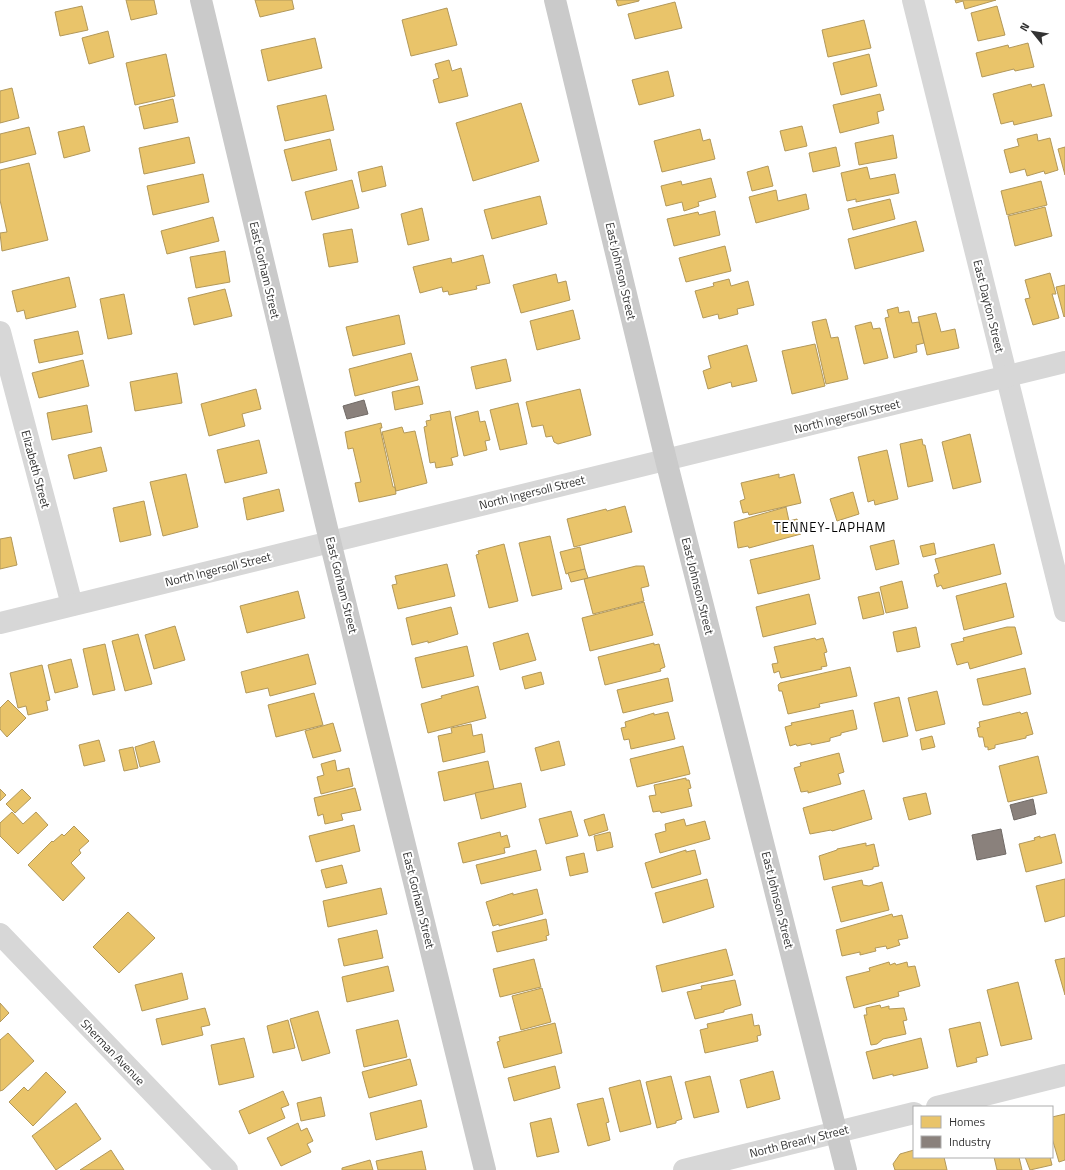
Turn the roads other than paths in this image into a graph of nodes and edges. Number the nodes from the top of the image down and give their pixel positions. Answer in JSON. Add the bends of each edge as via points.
{"nodes":[{"id":1,"x":201,"y":0,"type":"edge"},
{"id":2,"x":555,"y":0,"type":"edge"},
{"id":3,"x":913,"y":0,"type":"edge"},
{"id":4,"x":0,"y":332,"type":"edge"},
{"id":5,"x":1065,"y":362,"type":"edge"},
{"id":6,"x":1006,"y":376,"type":"junction"},
{"id":7,"x":8,"y":395,"type":"edge"},
{"id":8,"x":666,"y":460,"type":"junction"},
{"id":9,"x":330,"y":542,"type":"junction"},
{"id":10,"x":72,"y":605,"type":"junction"},
{"id":11,"x":1065,"y":611,"type":"edge"},
{"id":12,"x":0,"y":623,"type":"edge"},
{"id":13,"x":0,"y":934,"type":"edge"},
{"id":14,"x":1065,"y":1075,"type":"edge"},
{"id":15,"x":941,"y":1106,"type":"edge"},
{"id":16,"x":913,"y":1113,"type":"edge"},
{"id":17,"x":838,"y":1132,"type":"junction"},
{"id":18,"x":227,"y":1170,"type":"edge"},
{"id":19,"x":484,"y":1170,"type":"edge"},
{"id":20,"x":684,"y":1170,"type":"edge"},
{"id":21,"x":846,"y":1170,"type":"edge"}],
"edges":[{"from":1,"to":9,"type":"main road","name":"East Gorham Street"},
{"from":2,"to":8,"type":"main road","name":"East Johnson Street"},
{"from":3,"to":6,"type":"street","name":"East Dayton Street"},
{"from":4,"to":7,"type":"street","name":"Elizabeth Street"},
{"from":5,"to":6,"type":"street","name":"North Ingersoll Street"},
{"from":6,"to":8,"type":"street","name":"North Ingersoll Street"},
{"from":6,"to":11,"type":"street","name":"East Dayton Street"},
{"from":7,"to":10,"type":"street","name":"Elizabeth Street"},
{"from":8,"to":9,"type":"street","name":"North Ingersoll Street"},
{"from":8,"to":17,"type":"main road","name":"East Johnson Street"},
{"from":9,"to":10,"type":"street","name":"North Ingersoll Street"},
{"from":9,"to":19,"type":"main road","name":"East Gorham Street"},
{"from":10,"to":12,"type":"street","name":"North Ingersoll Street"},
{"from":13,"to":18,"type":"street","name":"Sherman Avenue"},
{"from":14,"to":15,"type":"street"},
{"from":16,"to":17,"type":"street","name":"North Brearly Street"},
{"from":17,"to":20,"type":"street","name":"North Brearly Street"},
{"from":17,"to":21,"type":"main road","name":"East Johnson Street"}]}
